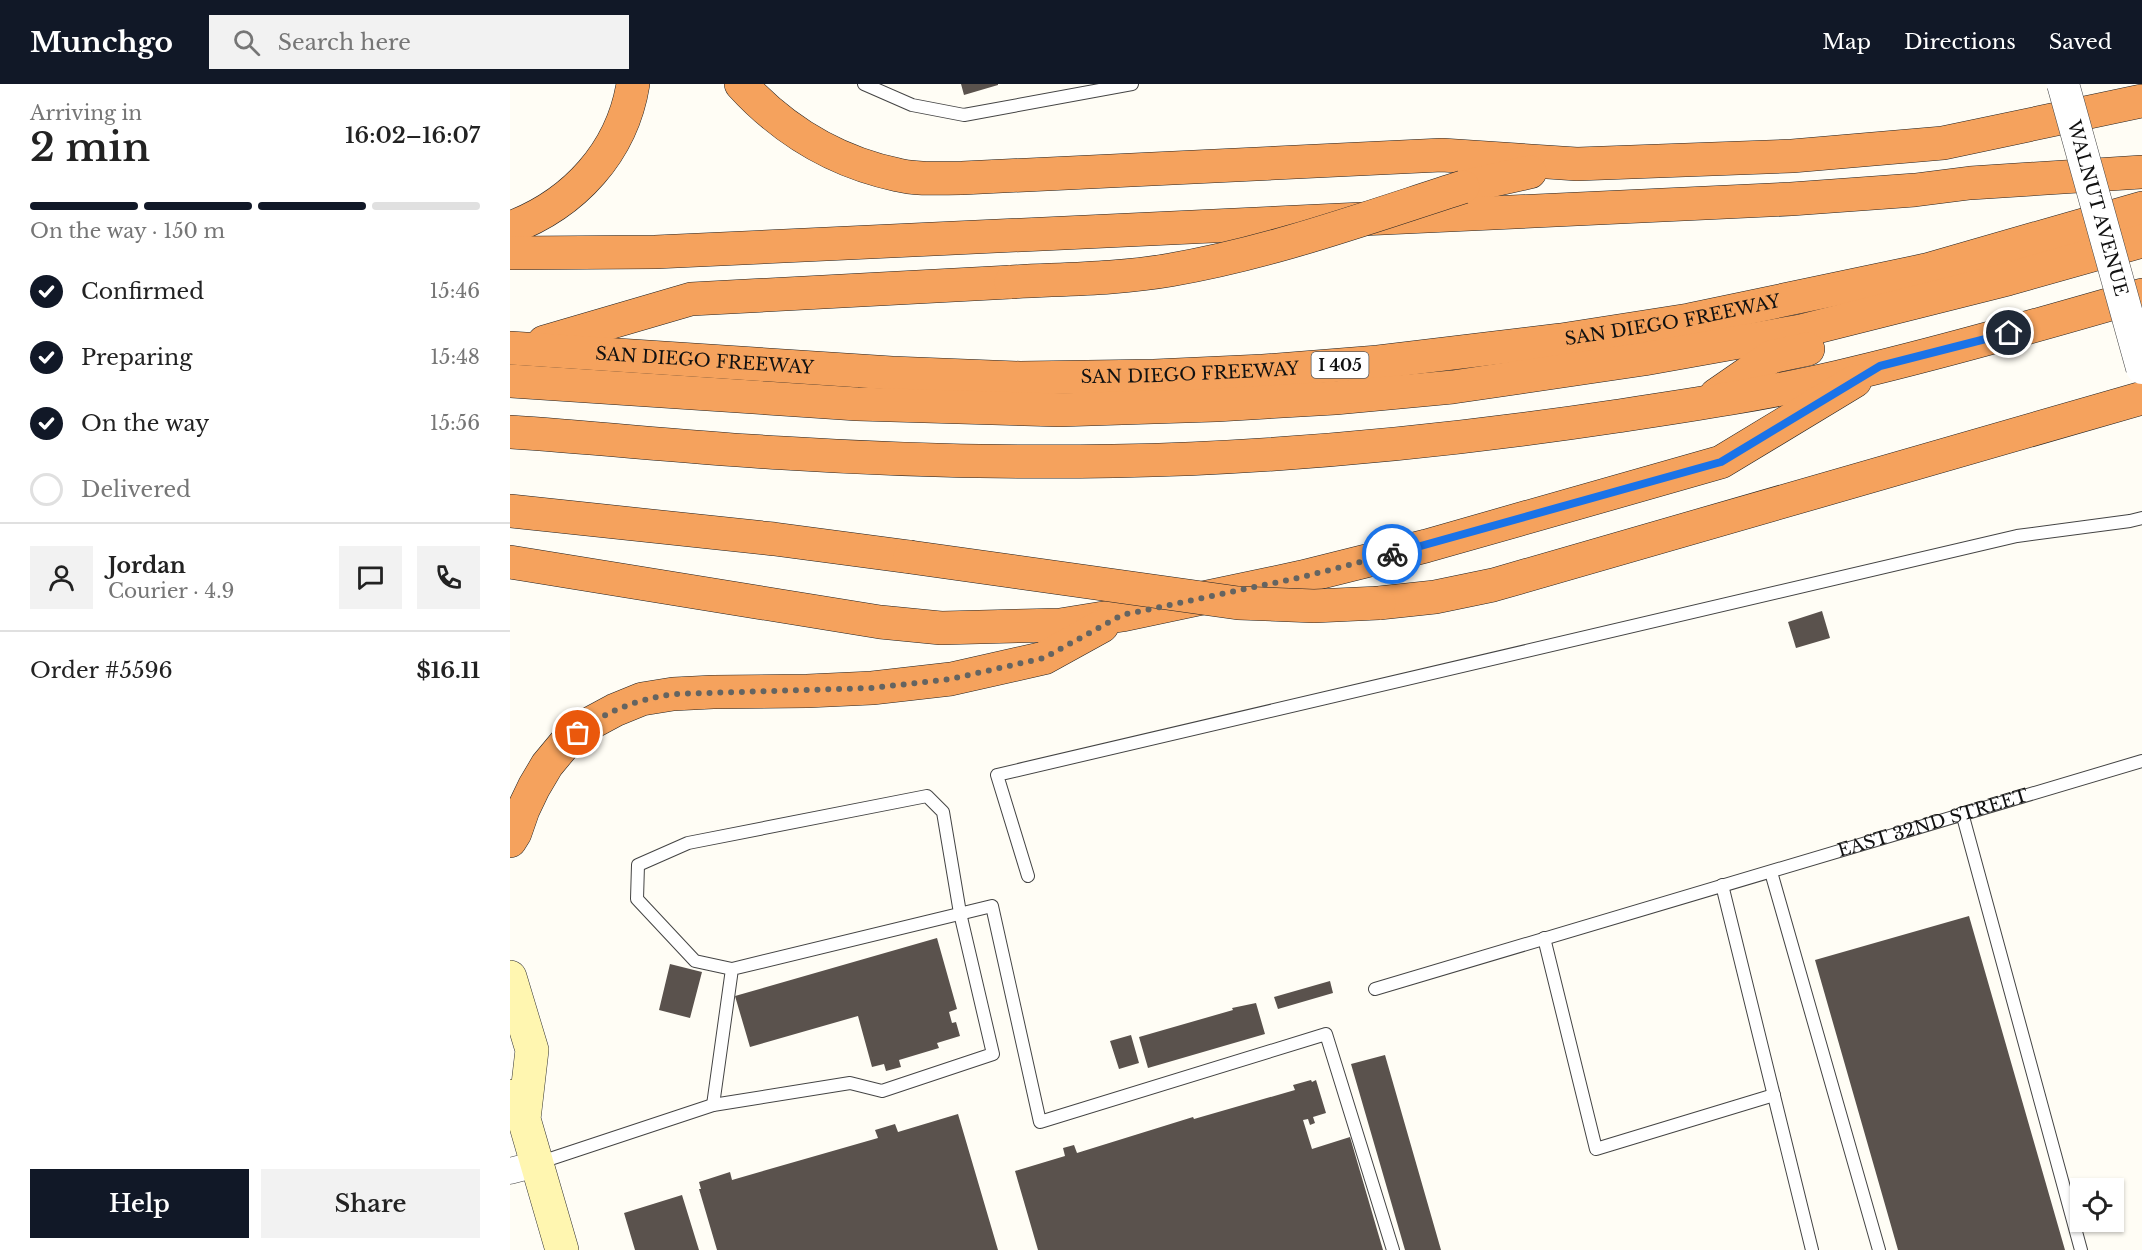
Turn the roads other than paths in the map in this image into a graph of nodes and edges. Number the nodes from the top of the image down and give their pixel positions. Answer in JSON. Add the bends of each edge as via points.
{"nodes":[{"id":1,"x":633,"y":84,"type":"edge"},
{"id":2,"x":741,"y":84,"type":"edge"},
{"id":3,"x":864,"y":84,"type":"edge"},
{"id":4,"x":1132,"y":84,"type":"edge"},
{"id":5,"x":2063,"y":84,"type":"edge"},
{"id":6,"x":2142,"y":101,"type":"edge"},
{"id":7,"x":1577,"y":164,"type":"junction"},
{"id":8,"x":2142,"y":172,"type":"edge"},
{"id":9,"x":2142,"y":208,"type":"edge"},
{"id":10,"x":510,"y":228,"type":"edge"},
{"id":11,"x":2142,"y":241,"type":"edge"},
{"id":12,"x":510,"y":253,"type":"edge"},
{"id":13,"x":2142,"y":262,"type":"edge"},
{"id":14,"x":2142,"y":295,"type":"edge"},
{"id":15,"x":516,"y":348,"type":"edge"},
{"id":16,"x":1880,"y":366,"type":"junction"},
{"id":17,"x":2142,"y":368,"type":"edge"},
{"id":18,"x":510,"y":381,"type":"edge"},
{"id":19,"x":2142,"y":398,"type":"edge"},
{"id":20,"x":1704,"y":403,"type":"junction"},
{"id":21,"x":510,"y":432,"type":"edge"},
{"id":22,"x":510,"y":511,"type":"edge"},
{"id":23,"x":2142,"y":518,"type":"edge"},
{"id":24,"x":510,"y":562,"type":"edge"},
{"id":25,"x":1122,"y":615,"type":"junction"},
{"id":26,"x":2142,"y":761,"type":"edge"},
{"id":27,"x":1962,"y":813,"type":"junction"},
{"id":28,"x":510,"y":841,"type":"edge"},
{"id":29,"x":1771,"y":872,"type":"junction"},
{"id":30,"x":1028,"y":876,"type":"dead end"},
{"id":31,"x":1722,"y":885,"type":"junction"},
{"id":32,"x":960,"y":913,"type":"junction"},
{"id":33,"x":1544,"y":938,"type":"junction"},
{"id":34,"x":732,"y":969,"type":"junction"},
{"id":35,"x":510,"y":977,"type":"edge"},
{"id":36,"x":1375,"y":989,"type":"dead end"},
{"id":37,"x":1774,"y":1095,"type":"junction"},
{"id":38,"x":713,"y":1105,"type":"junction"},
{"id":39,"x":517,"y":1108,"type":"edge"},
{"id":40,"x":523,"y":1168,"type":"edge"},
{"id":41,"x":562,"y":1250,"type":"edge"},
{"id":42,"x":1393,"y":1250,"type":"edge"},
{"id":43,"x":1812,"y":1250,"type":"edge"},
{"id":44,"x":1879,"y":1250,"type":"edge"},
{"id":45,"x":2081,"y":1250,"type":"edge"}],
"edges":[{"from":1,"to":10,"type":"highway","via":[[619,134],[586,180],[562,201]]},
{"from":2,"to":7,"type":"highway","via":[[762,107],[822,149],[899,176],[962,178],[1442,155]]},
{"from":3,"to":4,"type":"lane","via":[[912,105],[964,115]]},
{"from":5,"to":17,"type":"street","name":"WALNUT AVENUE","bridge":true},
{"from":6,"to":7,"type":"highway","via":[[1943,143],[1792,156]]},
{"from":7,"to":15,"type":"highway","bridge":true,"via":[[1463,187],[1288,242],[1168,271],[691,298]]},
{"from":8,"to":12,"type":"highway","via":[[1779,200],[666,252]]},
{"from":9,"to":15,"type":"highway","name":"SAN DIEGO FREEWAY","number":"I 405","via":[[1926,270],[1712,316],[1562,340],[1378,362],[1165,376],[1020,378]]},
{"from":11,"to":18,"type":"highway","via":[[1801,331],[1644,359],[1382,394],[1059,410],[857,404]]},
{"from":13,"to":20,"type":"highway","via":[[1771,357]]},
{"from":14,"to":16,"type":"highway"},
{"from":16,"to":20,"type":"highway"},
{"from":16,"to":25,"type":"highway","via":[[1721,462],[1414,549]]},
{"from":19,"to":22,"type":"highway","bridge":true,"via":[[1493,585],[1379,603],[1238,603],[774,539]]},
{"from":20,"to":21,"type":"highway","via":[[1539,428],[1386,445],[1115,461],[899,459]]},
{"from":23,"to":30,"type":"lane","via":[[2017,536],[997,774]]},
{"from":24,"to":25,"type":"highway","via":[[880,622],[941,628],[1060,625]]},
{"from":25,"to":28,"type":"highway","via":[[1044,658],[951,679],[872,688],[713,692],[642,699],[589,724],[567,741],[534,787]]},
{"from":26,"to":27,"type":"lane","name":"EAST 32ND STREET"},
{"from":27,"to":29,"type":"lane","name":"EAST 32ND STREET"},
{"from":27,"to":45,"type":"lane"},
{"from":29,"to":31,"type":"lane","name":"EAST 32ND STREET"},
{"from":29,"to":44,"type":"lane"},
{"from":31,"to":33,"type":"lane","name":"EAST 32ND STREET"},
{"from":31,"to":37,"type":"lane"},
{"from":32,"to":34,"type":"lane"},
{"from":32,"to":34,"type":"lane","via":[[943,812],[927,795],[688,843],[638,865],[637,899],[695,962]]},
{"from":32,"to":38,"type":"lane","via":[[993,1054],[882,1091],[850,1083]]},
{"from":32,"to":42,"type":"lane","via":[[992,906],[1040,1122],[1326,1034]]},
{"from":33,"to":36,"type":"lane","name":"EAST 32ND STREET"},
{"from":33,"to":37,"type":"lane","via":[[1596,1149]]},
{"from":34,"to":38,"type":"lane"},
{"from":35,"to":39,"type":"main road","via":[[532,1050]]},
{"from":37,"to":43,"type":"lane"},
{"from":38,"to":40,"type":"lane"},
{"from":39,"to":40,"type":"main road"},
{"from":40,"to":41,"type":"main road"}]}
